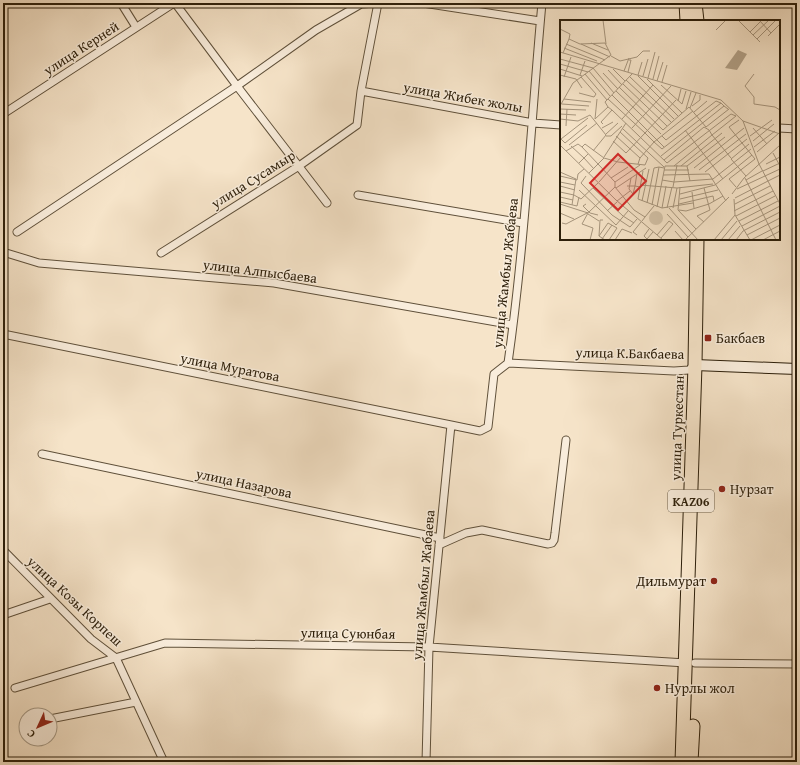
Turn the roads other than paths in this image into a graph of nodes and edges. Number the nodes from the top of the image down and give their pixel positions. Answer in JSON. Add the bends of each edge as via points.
{"nodes":[{"id":1,"x":121,"y":3,"type":"edge"},
{"id":2,"x":174,"y":3,"type":"edge"},
{"id":3,"x":377,"y":3,"type":"edge"},
{"id":4,"x":423,"y":3,"type":"edge"},
{"id":5,"x":542,"y":3,"type":"edge"},
{"id":6,"x":686,"y":3,"type":"edge"},
{"id":7,"x":695,"y":3,"type":"edge"},
{"id":8,"x":687,"y":20,"type":"edge"},
{"id":9,"x":697,"y":20,"type":"edge"},
{"id":10,"x":540,"y":21,"type":"junction"},
{"id":11,"x":136,"y":27,"type":"junction"},
{"id":12,"x":237,"y":86,"type":"junction"},
{"id":13,"x":361,"y":92,"type":"junction"},
{"id":14,"x":3,"y":114,"type":"edge"},
{"id":15,"x":533,"y":123,"type":"junction"},
{"id":16,"x":560,"y":124,"type":"edge"},
{"id":17,"x":780,"y":128,"type":"edge"},
{"id":18,"x":797,"y":129,"type":"edge"},
{"id":19,"x":299,"y":166,"type":"junction"},
{"id":20,"x":358,"y":195,"type":"dead end"},
{"id":21,"x":327,"y":203,"type":"dead end"},
{"id":22,"x":523,"y":223,"type":"junction"},
{"id":23,"x":18,"y":232,"type":"dead end"},
{"id":24,"x":697,"y":240,"type":"edge"},
{"id":25,"x":705,"y":240,"type":"edge"},
{"id":26,"x":3,"y":252,"type":"edge"},
{"id":27,"x":161,"y":253,"type":"dead end"},
{"id":28,"x":513,"y":325,"type":"junction"},
{"id":29,"x":3,"y":334,"type":"edge"},
{"id":30,"x":508,"y":363,"type":"junction"},
{"id":31,"x":699,"y":365,"type":"junction"},
{"id":32,"x":797,"y":369,"type":"edge"},
{"id":33,"x":451,"y":425,"type":"junction"},
{"id":34,"x":566,"y":440,"type":"dead end"},
{"id":35,"x":42,"y":454,"type":"dead end"},
{"id":36,"x":440,"y":542,"type":"junction"},
{"id":37,"x":3,"y":550,"type":"edge"},
{"id":38,"x":50,"y":599,"type":"junction"},
{"id":39,"x":3,"y":615,"type":"edge"},
{"id":40,"x":429,"y":647,"type":"junction"},
{"id":41,"x":116,"y":658,"type":"junction"},
{"id":42,"x":690,"y":663,"type":"junction"},
{"id":43,"x":797,"y":664,"type":"edge"},
{"id":44,"x":15,"y":688,"type":"dead end"},
{"id":45,"x":136,"y":702,"type":"junction"},
{"id":46,"x":58,"y":717,"type":"edge"},
{"id":47,"x":164,"y":762,"type":"edge"},
{"id":48,"x":426,"y":762,"type":"edge"},
{"id":49,"x":682,"y":762,"type":"edge"},
{"id":50,"x":692,"y":762,"type":"edge"}],
"edges":[{"from":1,"to":11,"type":"street"},
{"from":2,"to":11,"type":"street","name":"улица Керней"},
{"from":2,"to":12,"type":"street"},
{"from":3,"to":12,"type":"street","via":[[362,4],[316,30]]},
{"from":3,"to":13,"type":"street"},
{"from":4,"to":10,"type":"street"},
{"from":5,"to":10,"type":"street","name":"улица Жамбыл Жабаева"},
{"from":6,"to":8,"type":"highway"},
{"from":7,"to":9,"type":"highway"},
{"from":10,"to":15,"type":"street","name":"улица Жамбыл Жабаева"},
{"from":11,"to":14,"type":"street","name":"улица Керней"},
{"from":12,"to":19,"type":"street"},
{"from":12,"to":23,"type":"street"},
{"from":13,"to":15,"type":"street","name":"улица Жибек жолы"},
{"from":13,"to":19,"type":"street","name":"улица Сусамыр","via":[[357,125]]},
{"from":15,"to":16,"type":"street","name":"улица Жибек жолы"},
{"from":15,"to":22,"type":"street","name":"улица Жамбыл Жабаева"},
{"from":17,"to":18,"type":"street"},
{"from":19,"to":21,"type":"street"},
{"from":19,"to":27,"type":"street","name":"улица Сусамыр"},
{"from":20,"to":22,"type":"street"},
{"from":22,"to":28,"type":"street","name":"улица Жамбыл Жабаева"},
{"from":24,"to":31,"type":"highway","name":"улица Туркестан","number":"KАZ06"},
{"from":25,"to":31,"type":"highway","name":"улица Туркестан","number":"KАZ06"},
{"from":26,"to":28,"type":"street","name":"улица Алпысбаева","via":[[40,263],[274,283]]},
{"from":28,"to":30,"type":"street","name":"улица Жамбыл Жабаева"},
{"from":29,"to":33,"type":"street","name":"улица Муратова"},
{"from":30,"to":31,"type":"street","name":"улица К.Бакбаева","via":[[674,371],[689,370]]},
{"from":30,"to":33,"type":"street","name":"улица Жамбыл Жабаева","via":[[494,374],[488,427],[480,431]]},
{"from":31,"to":32,"type":"street","name":"улица К.Бакбаева"},
{"from":31,"to":42,"type":"highway","name":"улица Туркестан","number":"KАZ06"},
{"from":33,"to":36,"type":"street","name":"улица Жамбыл Жабаева"},
{"from":34,"to":36,"type":"street","via":[[552,543],[482,530]]},
{"from":35,"to":36,"type":"street","name":"улица Назарова"},
{"from":36,"to":40,"type":"street","name":"улица Жамбыл Жабаева"},
{"from":37,"to":38,"type":"street","name":"улица Козы Корпеш"},
{"from":38,"to":39,"type":"street"},
{"from":38,"to":41,"type":"street","name":"улица Козы Корпеш"},
{"from":40,"to":41,"type":"street","name":"улица Суюнбая","via":[[165,644]]},
{"from":40,"to":42,"type":"street","name":"улица Суюнбая"},
{"from":40,"to":48,"type":"street","name":"улица Жамбыл Жабаева"},
{"from":41,"to":44,"type":"street","name":"улица Суюнбая"},
{"from":41,"to":45,"type":"street","name":"улица Козы Корпеш"},
{"from":42,"to":43,"type":"street","name":"улица Суюнбая"},
{"from":42,"to":49,"type":"highway","name":"улица Туркестан","number":"KАZ06"},
{"from":42,"to":50,"type":"highway","name":"улица Туркестан","number":"KАZ06"},
{"from":45,"to":46,"type":"street"},
{"from":45,"to":47,"type":"street","name":"улица Козы Корпеш"}]}
